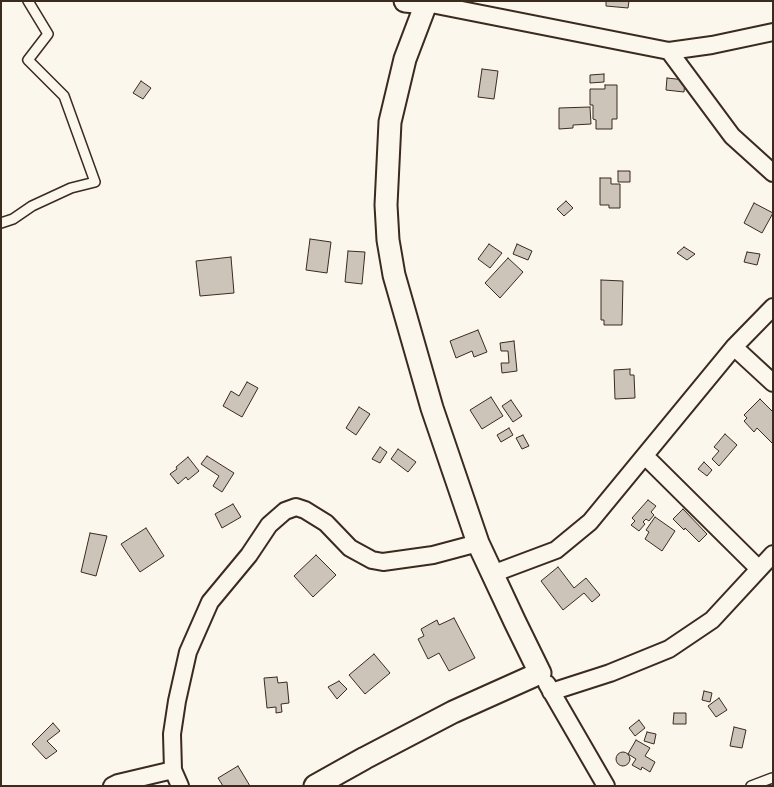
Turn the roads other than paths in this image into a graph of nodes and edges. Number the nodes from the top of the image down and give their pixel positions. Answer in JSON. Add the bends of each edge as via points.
{"nodes":[{"id":1,"x":28,"y":1,"type":"edge"},
{"id":2,"x":405,"y":1,"type":"edge"},
{"id":3,"x":427,"y":2,"type":"edge"},
{"id":4,"x":773,"y":32,"type":"edge"},
{"id":5,"x":669,"y":51,"type":"junction"},
{"id":6,"x":773,"y":173,"type":"edge"},
{"id":7,"x":1,"y":223,"type":"edge"},
{"id":8,"x":773,"y":306,"type":"edge"},
{"id":9,"x":734,"y":347,"type":"junction"},
{"id":10,"x":773,"y":382,"type":"edge"},
{"id":11,"x":645,"y":456,"type":"junction"},
{"id":12,"x":478,"y":543,"type":"junction"},
{"id":13,"x":773,"y":554,"type":"edge"},
{"id":14,"x":758,"y":569,"type":"junction"},
{"id":15,"x":492,"y":574,"type":"junction"},
{"id":16,"x":540,"y":672,"type":"junction"},
{"id":17,"x":551,"y":692,"type":"junction"},
{"id":18,"x":173,"y":770,"type":"junction"},
{"id":19,"x":772,"y":778,"type":"edge"},
{"id":20,"x":112,"y":786,"type":"edge"},
{"id":21,"x":180,"y":786,"type":"edge"},
{"id":22,"x":315,"y":786,"type":"edge"},
{"id":23,"x":606,"y":786,"type":"edge"},
{"id":24,"x":751,"y":786,"type":"edge"}],
"edges":[{"from":1,"to":7,"type":"lane","via":[[48,34],[28,60],[64,96],[95,182],[71,188]]},
{"from":2,"to":3,"type":"street"},
{"from":3,"to":5,"type":"street"},
{"from":3,"to":12,"type":"street","via":[[405,59],[390,122],[386,206],[388,240],[394,275],[432,408]]},
{"from":4,"to":5,"type":"street"},
{"from":5,"to":6,"type":"street","via":[[732,136]]},
{"from":8,"to":9,"type":"street"},
{"from":9,"to":10,"type":"street"},
{"from":9,"to":11,"type":"street"},
{"from":11,"to":14,"type":"street"},
{"from":11,"to":15,"type":"street","via":[[590,522],[556,550]]},
{"from":12,"to":15,"type":"street"},
{"from":12,"to":18,"type":"street","via":[[433,555],[383,562],[350,548],[326,523],[305,510],[296,507],[285,511],[269,525],[210,602],[188,652],[172,734]]},
{"from":13,"to":14,"type":"street"},
{"from":14,"to":17,"type":"street","via":[[712,620],[668,649],[610,674]]},
{"from":15,"to":16,"type":"street"},
{"from":16,"to":17,"type":"street"},
{"from":16,"to":22,"type":"street","via":[[453,712]]},
{"from":17,"to":23,"type":"street"},
{"from":18,"to":20,"type":"street"},
{"from":18,"to":21,"type":"street"},
{"from":19,"to":24,"type":"lane"}]}
